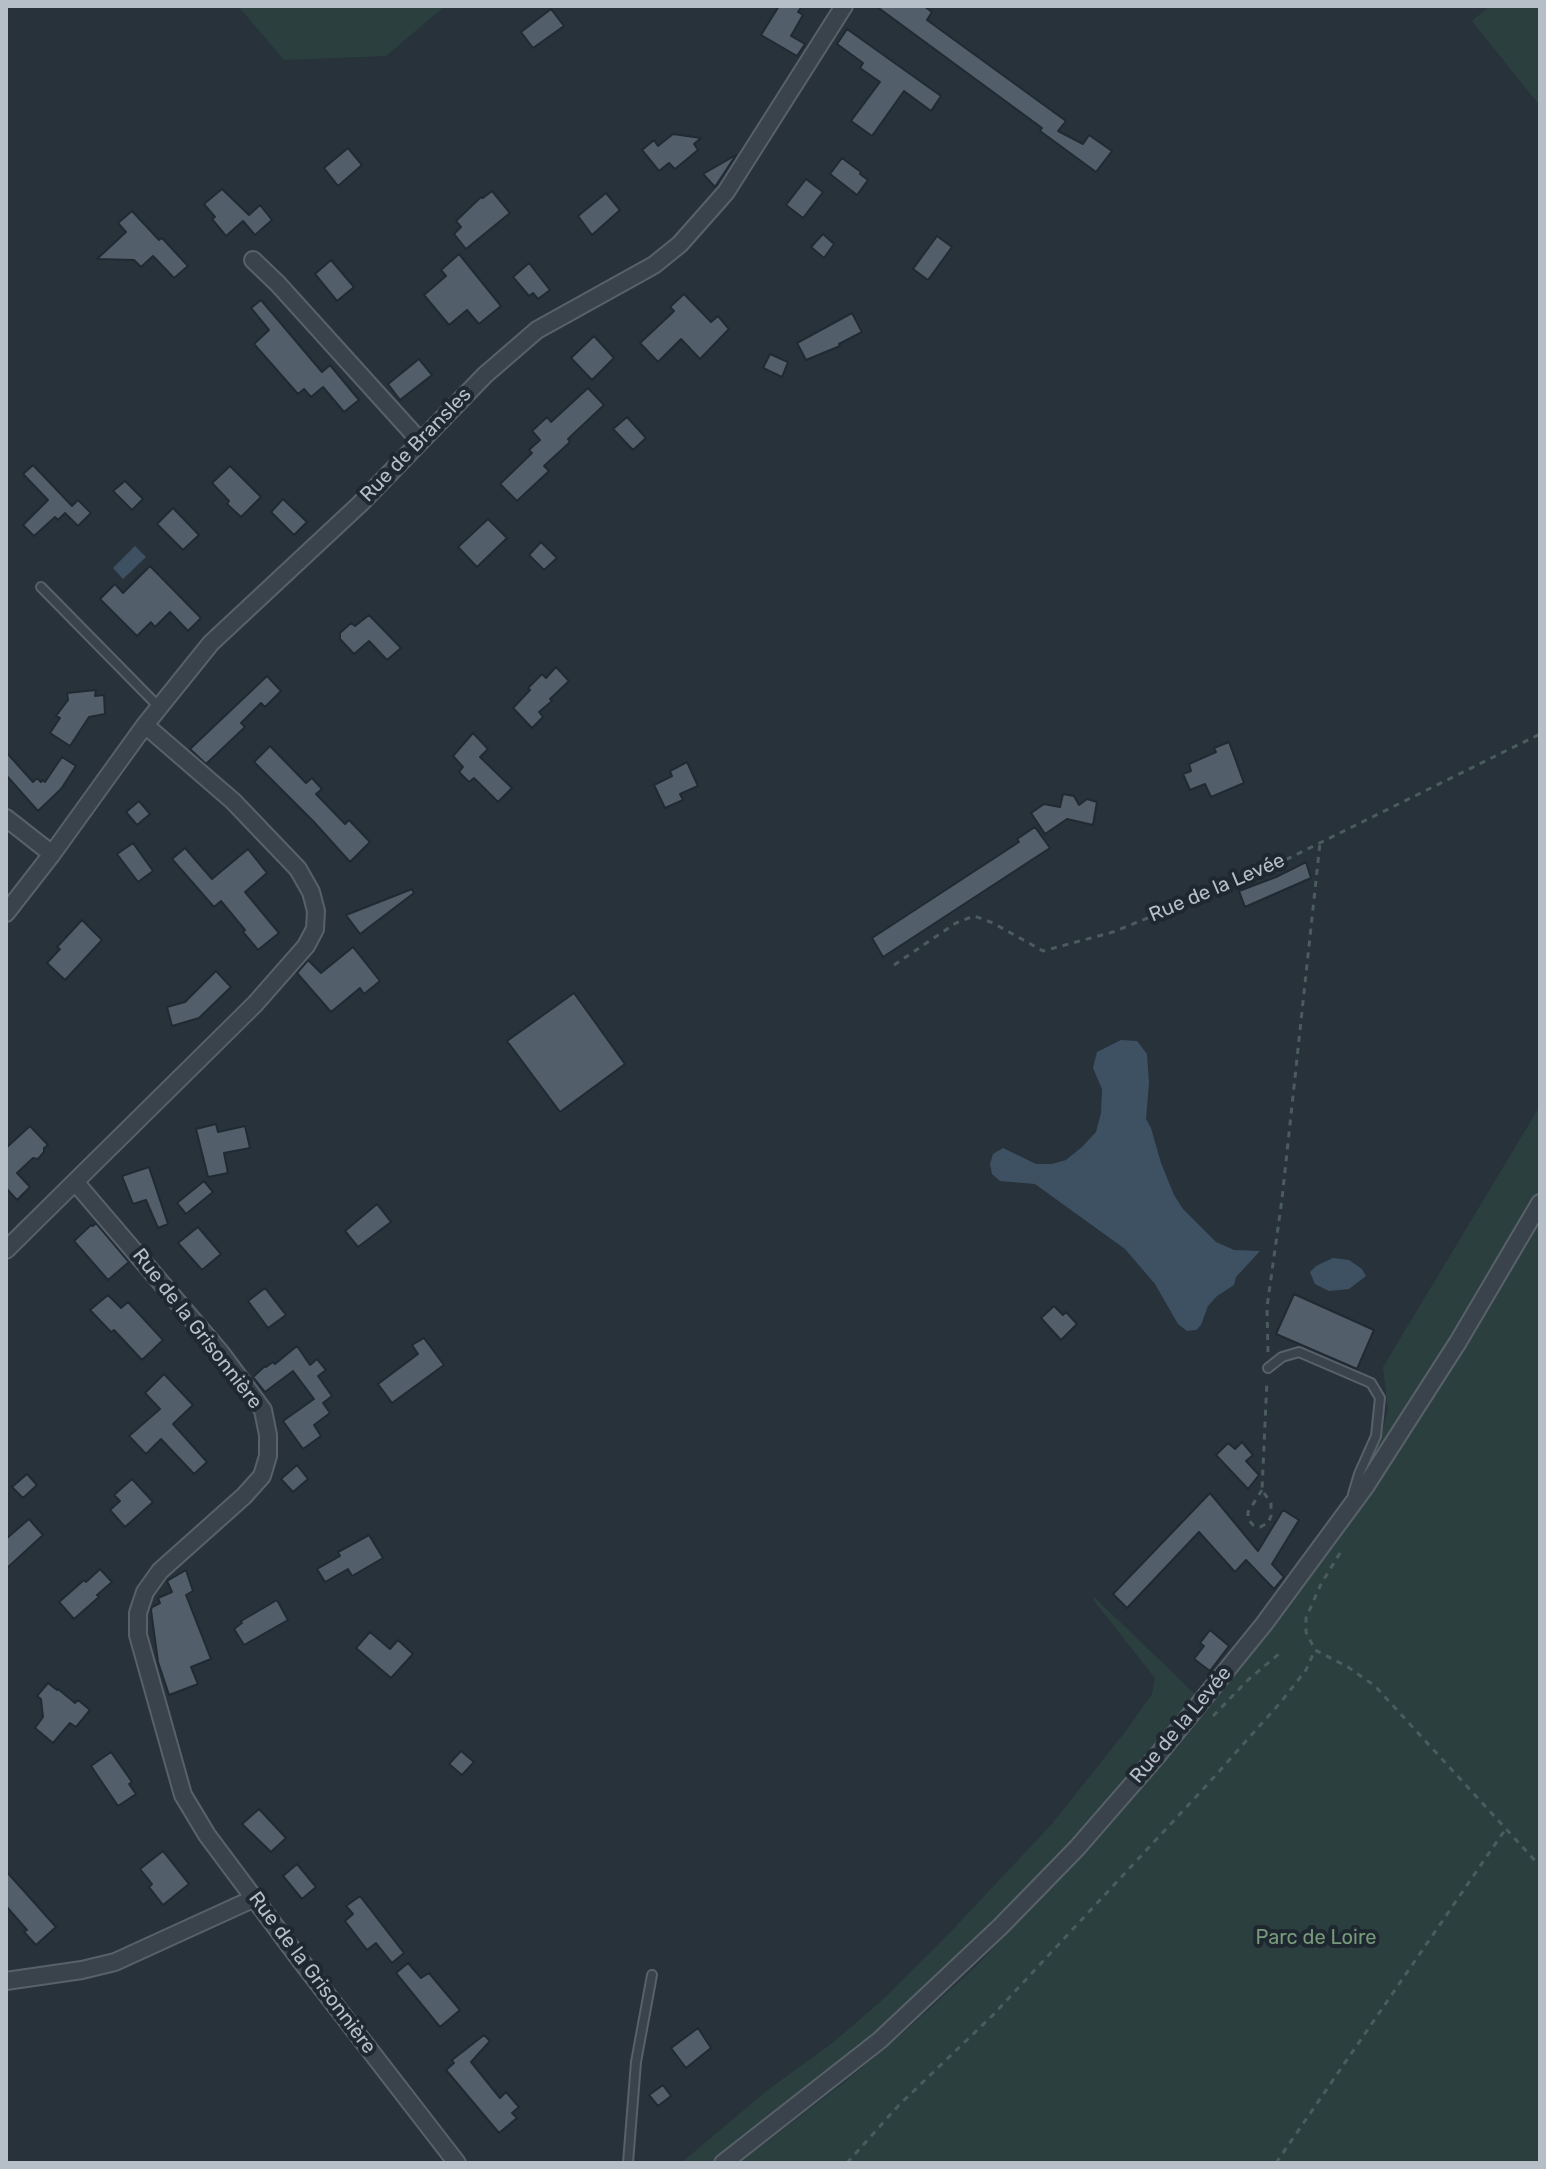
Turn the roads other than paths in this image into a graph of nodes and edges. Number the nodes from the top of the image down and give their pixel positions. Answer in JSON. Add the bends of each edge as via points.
{"nodes":[{"id":1,"x":844,"y":6,"type":"edge"},
{"id":2,"x":253,"y":260,"type":"dead end"},
{"id":3,"x":420,"y":441,"type":"junction"},
{"id":4,"x":41,"y":587,"type":"dead end"},
{"id":5,"x":159,"y":707,"type":"junction"},
{"id":6,"x":145,"y":725,"type":"junction"},
{"id":7,"x":6,"y":818,"type":"edge"},
{"id":8,"x":52,"y":854,"type":"junction"},
{"id":9,"x":6,"y":913,"type":"edge"},
{"id":10,"x":76,"y":1183,"type":"junction"},
{"id":11,"x":1540,"y":1203,"type":"edge"},
{"id":12,"x":6,"y":1250,"type":"edge"},
{"id":13,"x":1268,"y":1368,"type":"road end"},
{"id":14,"x":1348,"y":1510,"type":"junction"},
{"id":15,"x":255,"y":1898,"type":"junction"},
{"id":16,"x":652,"y":1975,"type":"dead end"},
{"id":17,"x":6,"y":1981,"type":"edge"},
{"id":18,"x":457,"y":2163,"type":"edge"},
{"id":19,"x":628,"y":2163,"type":"edge"},
{"id":20,"x":723,"y":2163,"type":"edge"}],
"edges":[{"from":1,"to":3,"type":"street","name":"Rue de Bransles","via":[[726,192],[680,244],[654,265],[537,330]]},
{"from":2,"to":3,"type":"street"},
{"from":3,"to":5,"type":"street","name":"Rue de Bransles","via":[[211,643]]},
{"from":4,"to":5,"type":"lane"},
{"from":5,"to":6,"type":"street","name":"Rue de Bransles"},
{"from":6,"to":8,"type":"street","name":"Rue de Bransles"},
{"from":6,"to":10,"type":"street","via":[[233,801],[298,869],[311,892],[315,929],[255,1004]]},
{"from":7,"to":8,"type":"street"},
{"from":8,"to":9,"type":"street","name":"Rue de Bransles"},
{"from":10,"to":12,"type":"street"},
{"from":10,"to":15,"type":"street","name":"Rue de la Grisonnière","via":[[176,1298],[263,1410],[268,1456],[262,1476],[160,1571],[138,1613],[138,1635],[183,1795]]},
{"from":11,"to":14,"type":"street","name":"Rue de la Levée","via":[[1458,1342]]},
{"from":13,"to":14,"type":"lane","via":[[1299,1352],[1371,1383],[1380,1398],[1376,1436]]},
{"from":14,"to":20,"type":"street","name":"Rue de la Levée","via":[[1264,1624],[1077,1848],[880,2040]]},
{"from":15,"to":17,"type":"street","via":[[115,1962]]},
{"from":15,"to":18,"type":"street","name":"Rue de la Grisonnière"},
{"from":16,"to":19,"type":"lane","via":[[636,2062]]}]}
